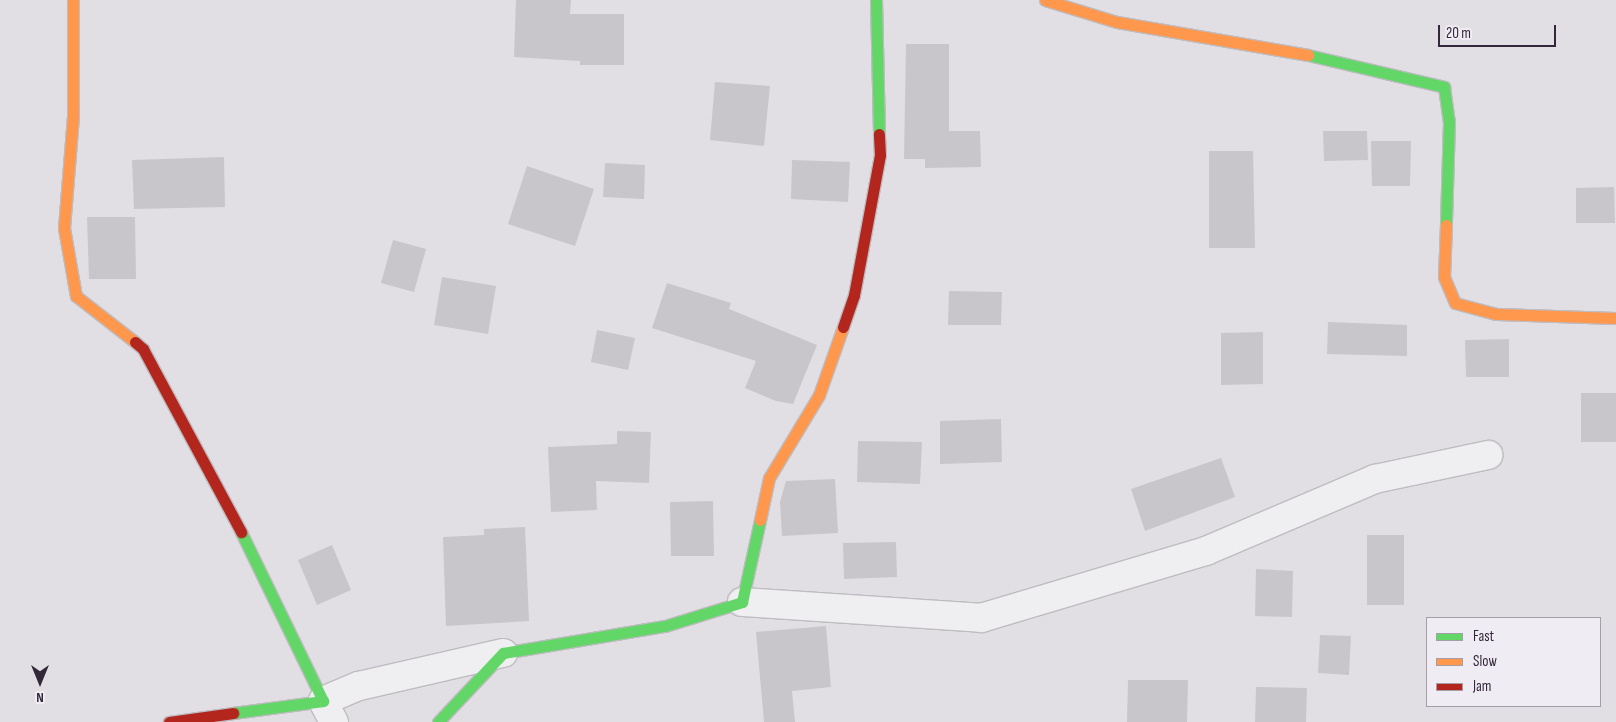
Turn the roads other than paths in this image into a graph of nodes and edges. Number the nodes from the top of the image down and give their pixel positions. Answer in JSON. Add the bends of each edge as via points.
{"nodes":[{"id":1,"x":73,"y":0,"type":"edge"},
{"id":2,"x":876,"y":0,"type":"edge"},
{"id":3,"x":1045,"y":0,"type":"edge"},
{"id":4,"x":1616,"y":318,"type":"edge"},
{"id":5,"x":1488,"y":455,"type":"dead end"},
{"id":6,"x":742,"y":602,"type":"junction"},
{"id":7,"x":503,"y":653,"type":"junction"},
{"id":8,"x":328,"y":711,"type":"edge"},
{"id":9,"x":170,"y":722,"type":"edge"},
{"id":10,"x":438,"y":722,"type":"edge"}],
"edges":[{"from":1,"to":8,"type":"street","via":[[73,116],[64,228],[76,296],[143,349],[222,494]]},
{"from":2,"to":6,"type":"street","via":[[880,155],[854,295],[818,396],[769,478]]},
{"from":3,"to":4,"type":"street","via":[[1117,22],[1336,60],[1444,87],[1449,121],[1444,277],[1455,303],[1496,314]]},
{"from":5,"to":6,"type":"street","via":[[1375,479],[1206,551],[981,618]]},
{"from":6,"to":7,"type":"street","via":[[665,626]]},
{"from":7,"to":8,"type":"street","via":[[359,686]]},
{"from":7,"to":10,"type":"street"},
{"from":8,"to":9,"type":"street"}]}
